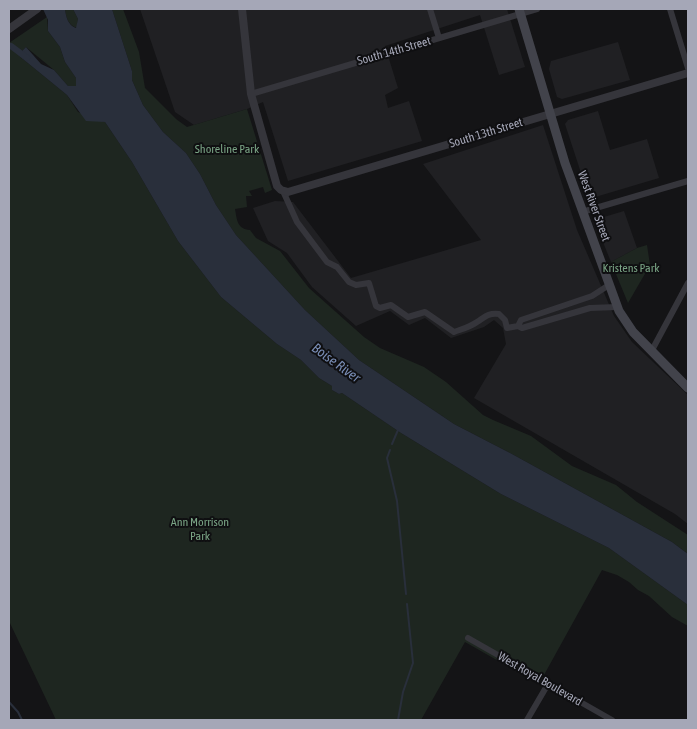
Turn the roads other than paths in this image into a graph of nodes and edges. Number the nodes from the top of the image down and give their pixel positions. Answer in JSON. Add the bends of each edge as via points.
{"nodes":[{"id":1,"x":37,"y":9,"type":"edge"},
{"id":2,"x":242,"y":9,"type":"edge"},
{"id":3,"x":430,"y":9,"type":"edge"},
{"id":4,"x":537,"y":9,"type":"edge"},
{"id":5,"x":670,"y":9,"type":"edge"},
{"id":6,"x":520,"y":11,"type":"edge"},
{"id":7,"x":9,"y":29,"type":"edge"},
{"id":8,"x":439,"y":38,"type":"junction"},
{"id":9,"x":688,"y":68,"type":"edge"},
{"id":10,"x":688,"y":73,"type":"edge"},
{"id":11,"x":250,"y":94,"type":"junction"},
{"id":12,"x":550,"y":114,"type":"junction"},
{"id":13,"x":688,"y":181,"type":"edge"},
{"id":14,"x":283,"y":192,"type":"junction"},
{"id":15,"x":582,"y":212,"type":"junction"},
{"id":16,"x":688,"y":283,"type":"edge"},
{"id":17,"x":609,"y":285,"type":"junction"},
{"id":18,"x":617,"y":307,"type":"junction"},
{"id":19,"x":518,"y":326,"type":"junction"},
{"id":20,"x":651,"y":352,"type":"junction"},
{"id":21,"x":688,"y":388,"type":"edge"},
{"id":22,"x":468,"y":638,"type":"dead end"},
{"id":23,"x":548,"y":684,"type":"junction"},
{"id":24,"x":527,"y":720,"type":"edge"},
{"id":25,"x":612,"y":720,"type":"edge"}],
"edges":[{"from":1,"to":7,"type":"street"},
{"from":2,"to":11,"type":"street"},
{"from":3,"to":8,"type":"street"},
{"from":4,"to":6,"type":"street","name":"South 14th Street"},
{"from":5,"to":9,"type":"street"},
{"from":6,"to":8,"type":"street","name":"South 14th Street"},
{"from":6,"to":12,"type":"main road","name":"West River Street"},
{"from":8,"to":11,"type":"street","name":"South 14th Street"},
{"from":10,"to":12,"type":"street","name":"South 13th Street"},
{"from":11,"to":14,"type":"street","via":[[278,186]]},
{"from":12,"to":14,"type":"street","name":"South 13th Street"},
{"from":12,"to":15,"type":"main road","name":"West River Street"},
{"from":13,"to":15,"type":"street"},
{"from":14,"to":19,"type":"street","via":[[297,222],[327,262],[349,282],[356,285],[369,283],[376,306],[391,305],[408,317],[425,312],[454,332],[492,313],[500,314],[507,328]]},
{"from":15,"to":17,"type":"main road","name":"West River Street"},
{"from":16,"to":20,"type":"street"},
{"from":17,"to":18,"type":"main road","name":"West River Street"},
{"from":17,"to":19,"type":"street","via":[[592,296],[521,320]]},
{"from":18,"to":19,"type":"street","via":[[590,308],[522,328]]},
{"from":18,"to":20,"type":"main road","name":"West River Street"},
{"from":20,"to":21,"type":"main road","name":"West River Street"},
{"from":22,"to":23,"type":"street","name":"West Royal Boulevard"},
{"from":23,"to":24,"type":"street"},
{"from":23,"to":25,"type":"street","name":"West Royal Boulevard"}]}
